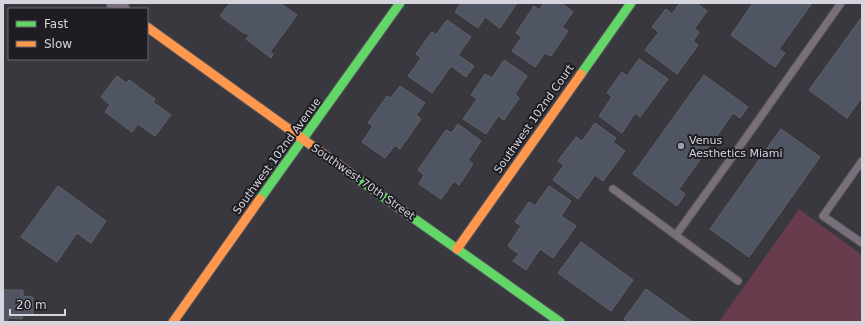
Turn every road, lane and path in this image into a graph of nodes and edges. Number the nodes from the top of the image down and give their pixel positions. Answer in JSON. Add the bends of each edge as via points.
{"nodes":[{"id":1,"x":400,"y":3,"type":"edge"},
{"id":2,"x":631,"y":3,"type":"edge"},
{"id":3,"x":841,"y":3,"type":"edge"},
{"id":4,"x":148,"y":28,"type":"edge"},
{"id":5,"x":303,"y":140,"type":"junction"},
{"id":6,"x":862,"y":161,"type":"edge"},
{"id":7,"x":613,"y":189,"type":"dead end"},
{"id":8,"x":676,"y":235,"type":"junction"},
{"id":9,"x":862,"y":243,"type":"edge"},
{"id":10,"x":457,"y":249,"type":"junction"},
{"id":11,"x":738,"y":281,"type":"dead end"},
{"id":12,"x":173,"y":322,"type":"edge"},
{"id":13,"x":560,"y":322,"type":"edge"}],
"edges":[{"from":1,"to":5,"type":"street","name":"Southwest 102nd Avenue"},
{"from":2,"to":10,"type":"street","name":"Southwest 102nd Court"},
{"from":3,"to":8,"type":"lane"},
{"from":4,"to":5,"type":"street","name":"Southwest 70th Street"},
{"from":5,"to":10,"type":"street","name":"Southwest 70th Street"},
{"from":5,"to":12,"type":"street","name":"Southwest 102nd Avenue"},
{"from":6,"to":9,"type":"lane","via":[[823,216]]},
{"from":7,"to":8,"type":"lane"},
{"from":8,"to":11,"type":"lane"},
{"from":10,"to":13,"type":"street","name":"Southwest 70th Street"}]}
